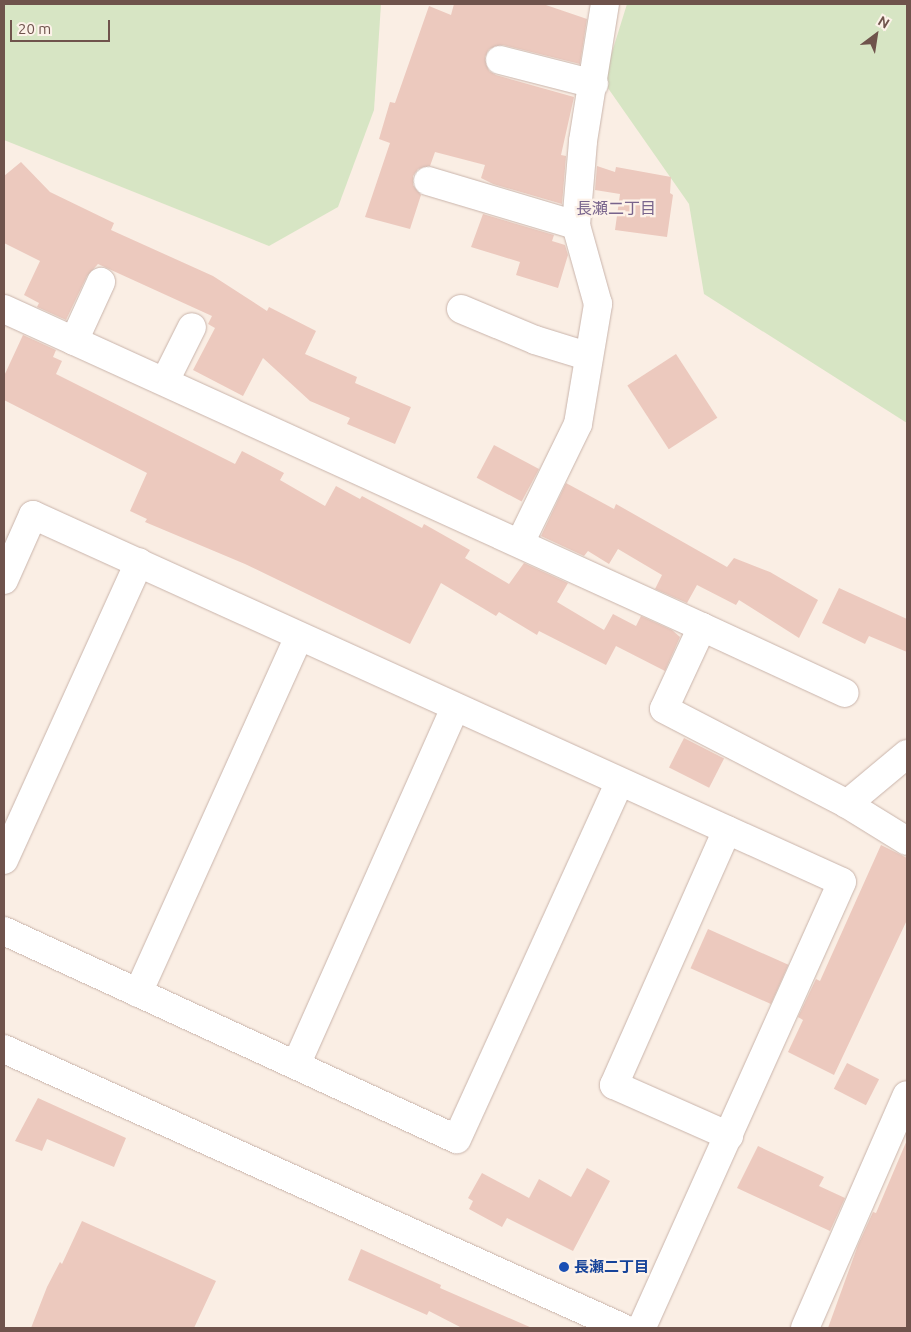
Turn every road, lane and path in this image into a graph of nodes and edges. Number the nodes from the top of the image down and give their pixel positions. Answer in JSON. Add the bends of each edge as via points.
{"nodes":[{"id":1,"x":605,"y":4,"type":"edge"},
{"id":2,"x":500,"y":60,"type":"dead end"},
{"id":3,"x":594,"y":84,"type":"junction"},
{"id":4,"x":428,"y":181,"type":"dead end"},
{"id":5,"x":576,"y":225,"type":"junction"},
{"id":6,"x":101,"y":282,"type":"dead end"},
{"id":7,"x":4,"y":309,"type":"edge"},
{"id":8,"x":461,"y":309,"type":"dead end"},
{"id":9,"x":192,"y":327,"type":"dead end"},
{"id":10,"x":74,"y":341,"type":"junction"},
{"id":11,"x":587,"y":356,"type":"junction"},
{"id":12,"x":165,"y":381,"type":"junction"},
{"id":13,"x":520,"y":543,"type":"junction"},
{"id":14,"x":139,"y":562,"type":"junction"},
{"id":15,"x":4,"y":580,"type":"edge"},
{"id":16,"x":702,"y":628,"type":"junction"},
{"id":17,"x":298,"y":638,"type":"junction"},
{"id":18,"x":845,"y":694,"type":"dead end"},
{"id":19,"x":455,"y":708,"type":"junction"},
{"id":20,"x":907,"y":754,"type":"edge"},
{"id":21,"x":620,"y":782,"type":"junction"},
{"id":22,"x":847,"y":804,"type":"junction"},
{"id":23,"x":727,"y":830,"type":"junction"},
{"id":24,"x":907,"y":841,"type":"edge"},
{"id":25,"x":4,"y":860,"type":"edge"},
{"id":26,"x":4,"y":931,"type":"edge"},
{"id":27,"x":138,"y":993,"type":"junction"},
{"id":28,"x":4,"y":1049,"type":"edge"},
{"id":29,"x":296,"y":1065,"type":"junction"},
{"id":30,"x":907,"y":1095,"type":"edge"},
{"id":31,"x":729,"y":1136,"type":"junction"},
{"id":32,"x":623,"y":1328,"type":"edge"},
{"id":33,"x":642,"y":1328,"type":"edge"},
{"id":34,"x":805,"y":1328,"type":"edge"}],
"edges":[{"from":1,"to":3,"type":"street"},
{"from":2,"to":3,"type":"street"},
{"from":3,"to":5,"type":"street","via":[[583,141]]},
{"from":4,"to":5,"type":"street"},
{"from":5,"to":11,"type":"street","via":[[598,304]]},
{"from":6,"to":10,"type":"street"},
{"from":7,"to":10,"type":"street"},
{"from":8,"to":11,"type":"street","via":[[535,340]]},
{"from":9,"to":12,"type":"street"},
{"from":10,"to":12,"type":"street"},
{"from":11,"to":13,"type":"street","via":[[578,424]]},
{"from":12,"to":13,"type":"street"},
{"from":13,"to":16,"type":"street"},
{"from":14,"to":15,"type":"street","via":[[33,515]]},
{"from":14,"to":17,"type":"street"},
{"from":14,"to":25,"type":"street"},
{"from":16,"to":18,"type":"street"},
{"from":16,"to":22,"type":"street","via":[[664,709]]},
{"from":17,"to":19,"type":"street"},
{"from":17,"to":27,"type":"street"},
{"from":19,"to":21,"type":"street"},
{"from":19,"to":29,"type":"street"},
{"from":20,"to":22,"type":"street"},
{"from":21,"to":23,"type":"street"},
{"from":21,"to":29,"type":"street","via":[[457,1139]]},
{"from":22,"to":24,"type":"street"},
{"from":23,"to":31,"type":"street","via":[[842,882]]},
{"from":23,"to":31,"type":"street","via":[[614,1085]]},
{"from":26,"to":27,"type":"street"},
{"from":27,"to":29,"type":"street"},
{"from":28,"to":32,"type":"street"},
{"from":30,"to":34,"type":"street"},
{"from":31,"to":33,"type":"street"}]}
